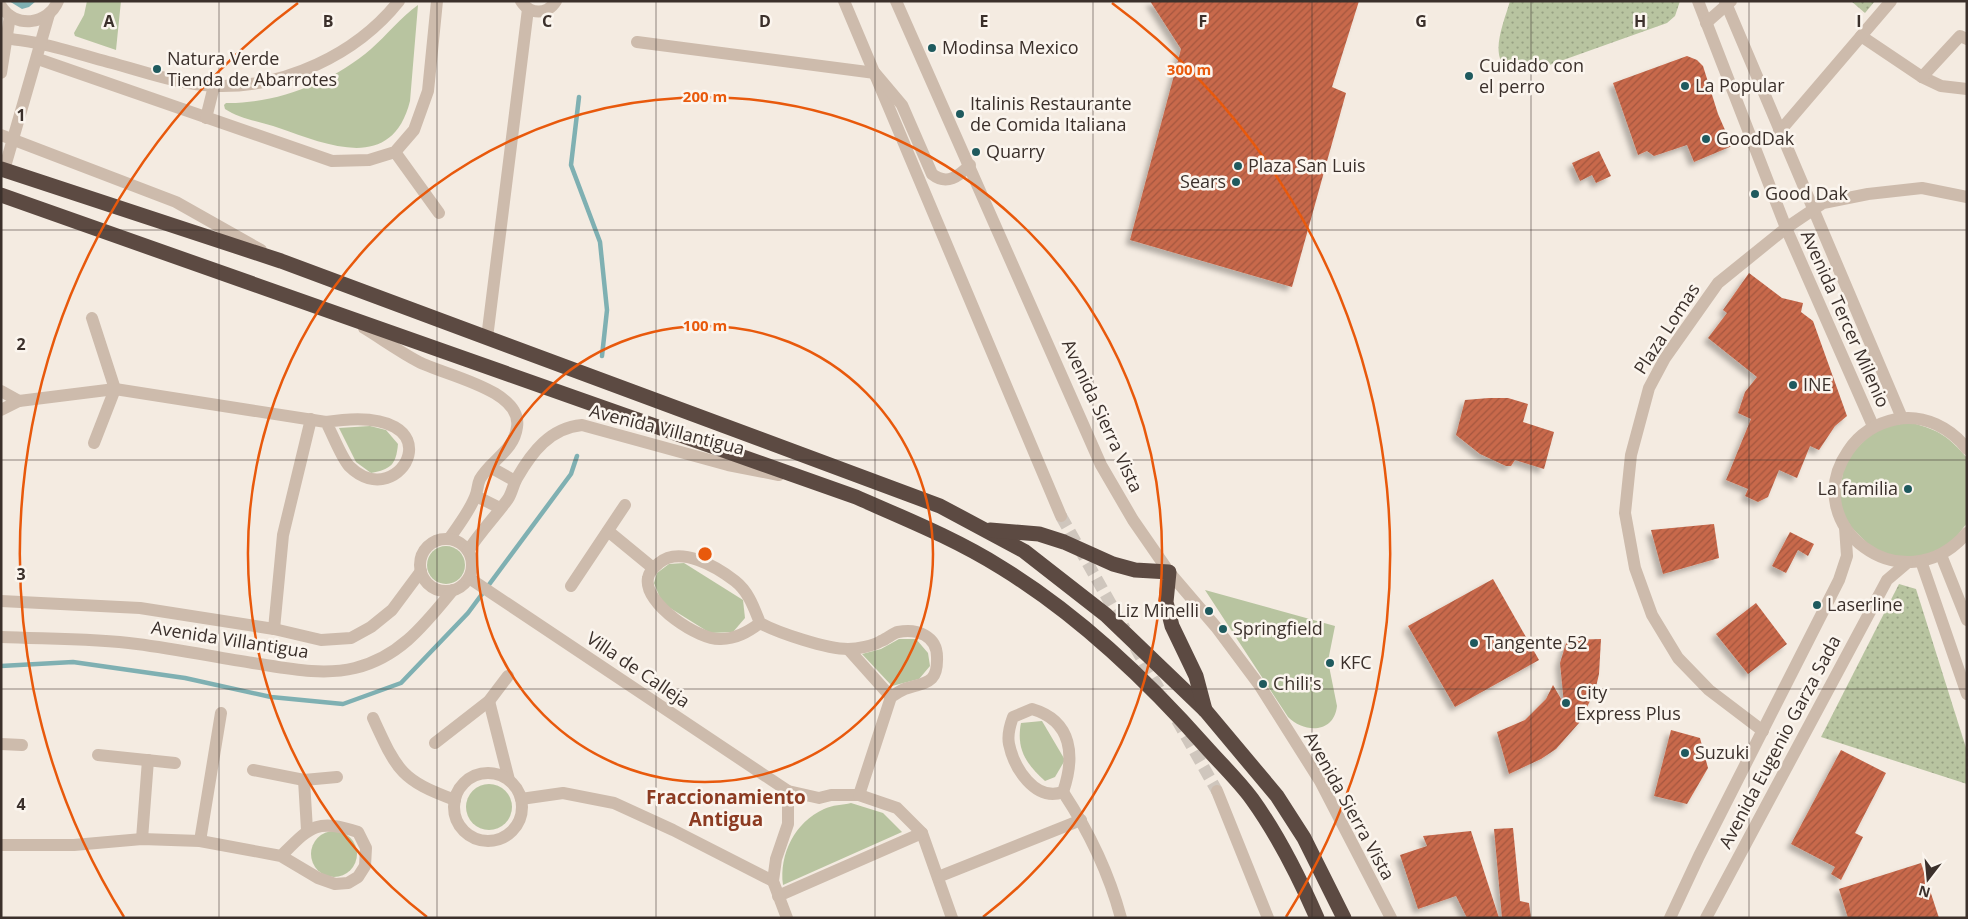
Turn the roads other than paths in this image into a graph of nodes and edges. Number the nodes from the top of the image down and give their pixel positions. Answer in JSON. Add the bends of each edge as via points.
{"nodes":[{"id":1,"x":58,"y":1,"type":"edge"},
{"id":2,"x":399,"y":1,"type":"edge"},
{"id":3,"x":437,"y":1,"type":"edge"},
{"id":4,"x":556,"y":1,"type":"edge"},
{"id":5,"x":844,"y":1,"type":"edge"},
{"id":6,"x":896,"y":1,"type":"edge"},
{"id":7,"x":1698,"y":1,"type":"edge"},
{"id":8,"x":1891,"y":1,"type":"edge"},
{"id":9,"x":1728,"y":3,"type":"edge"},
{"id":10,"x":525,"y":5,"type":"edge"},
{"id":11,"x":1,"y":6,"type":"edge"},
{"id":12,"x":49,"y":14,"type":"junction"},
{"id":13,"x":10,"y":16,"type":"junction"},
{"id":14,"x":1706,"y":23,"type":"junction"},
{"id":15,"x":1861,"y":36,"type":"junction"},
{"id":16,"x":4,"y":38,"type":"edge"},
{"id":17,"x":1967,"y":39,"type":"edge"},
{"id":18,"x":637,"y":42,"type":"dead end"},
{"id":19,"x":42,"y":44,"type":"junction"},
{"id":20,"x":38,"y":60,"type":"junction"},
{"id":21,"x":1,"y":73,"type":"edge"},
{"id":22,"x":875,"y":73,"type":"junction"},
{"id":23,"x":1922,"y":77,"type":"junction"},
{"id":24,"x":214,"y":86,"type":"junction"},
{"id":25,"x":1967,"y":89,"type":"edge"},
{"id":26,"x":206,"y":118,"type":"junction"},
{"id":27,"x":1779,"y":132,"type":"junction"},
{"id":28,"x":7,"y":137,"type":"edge"},
{"id":29,"x":395,"y":152,"type":"junction"},
{"id":30,"x":970,"y":165,"type":"junction"},
{"id":31,"x":3,"y":169,"type":"edge"},
{"id":32,"x":1,"y":194,"type":"edge"},
{"id":33,"x":1967,"y":197,"type":"edge"},
{"id":34,"x":1812,"y":210,"type":"junction"},
{"id":35,"x":439,"y":213,"type":"dead end"},
{"id":36,"x":1786,"y":228,"type":"junction"},
{"id":37,"x":281,"y":261,"type":"junction"},
{"id":38,"x":92,"y":318,"type":"dead end"},
{"id":39,"x":352,"y":320,"type":"junction"},
{"id":40,"x":487,"y":338,"type":"junction"},
{"id":41,"x":115,"y":389,"type":"junction"},
{"id":42,"x":1,"y":391,"type":"edge"},
{"id":43,"x":19,"y":401,"type":"junction"},
{"id":44,"x":1,"y":410,"type":"edge"},
{"id":45,"x":1902,"y":418,"type":"junction"},
{"id":46,"x":311,"y":419,"type":"junction"},
{"id":47,"x":326,"y":422,"type":"junction"},
{"id":48,"x":1873,"y":426,"type":"junction"},
{"id":49,"x":94,"y":443,"type":"dead end"},
{"id":50,"x":1967,"y":449,"type":"edge"},
{"id":51,"x":490,"y":467,"type":"junction"},
{"id":52,"x":799,"y":479,"type":"junction"},
{"id":53,"x":515,"y":481,"type":"junction"},
{"id":54,"x":476,"y":496,"type":"junction"},
{"id":55,"x":625,"y":505,"type":"dead end"},
{"id":56,"x":500,"y":508,"type":"junction"},
{"id":57,"x":1060,"y":516,"type":"tunnel mouth"},
{"id":58,"x":1845,"y":526,"type":"junction"},
{"id":59,"x":983,"y":530,"type":"junction"},
{"id":60,"x":608,"y":531,"type":"junction"},
{"id":61,"x":1967,"y":533,"type":"edge"},
{"id":62,"x":449,"y":539,"type":"junction"},
{"id":63,"x":468,"y":551,"type":"junction"},
{"id":64,"x":1941,"y":555,"type":"junction"},
{"id":65,"x":1921,"y":562,"type":"junction"},
{"id":66,"x":1907,"y":563,"type":"junction"},
{"id":67,"x":653,"y":568,"type":"junction"},
{"id":68,"x":421,"y":571,"type":"junction"},
{"id":69,"x":1169,"y":572,"type":"junction"},
{"id":70,"x":473,"y":581,"type":"junction"},
{"id":71,"x":571,"y":586,"type":"dead end"},
{"id":72,"x":454,"y":590,"type":"junction"},
{"id":73,"x":1,"y":600,"type":"edge"},
{"id":74,"x":1967,"y":620,"type":"edge"},
{"id":75,"x":760,"y":624,"type":"junction"},
{"id":76,"x":274,"y":629,"type":"junction"},
{"id":77,"x":1,"y":637,"type":"edge"},
{"id":78,"x":849,"y":650,"type":"junction"},
{"id":79,"x":508,"y":676,"type":"dead end"},
{"id":80,"x":1966,"y":691,"type":"edge"},
{"id":81,"x":891,"y":697,"type":"junction"},
{"id":82,"x":488,"y":701,"type":"junction"},
{"id":83,"x":1205,"y":710,"type":"junction"},
{"id":84,"x":221,"y":713,"type":"dead end"},
{"id":85,"x":373,"y":718,"type":"dead end"},
{"id":86,"x":1763,"y":731,"type":"junction"},
{"id":87,"x":435,"y":743,"type":"dead end"},
{"id":88,"x":1,"y":744,"type":"edge"},
{"id":89,"x":22,"y":745,"type":"dead end"},
{"id":90,"x":98,"y":756,"type":"dead end"},
{"id":91,"x":148,"y":760,"type":"junction"},
{"id":92,"x":175,"y":763,"type":"dead end"},
{"id":93,"x":253,"y":770,"type":"dead end"},
{"id":94,"x":337,"y":777,"type":"dead end"},
{"id":95,"x":304,"y":780,"type":"junction"},
{"id":96,"x":509,"y":780,"type":"junction"},
{"id":97,"x":788,"y":791,"type":"junction"},
{"id":98,"x":1217,"y":791,"type":"tunnel mouth"},
{"id":99,"x":1063,"y":792,"type":"junction"},
{"id":100,"x":860,"y":795,"type":"junction"},
{"id":101,"x":455,"y":800,"type":"junction"},
{"id":102,"x":521,"y":800,"type":"junction"},
{"id":103,"x":1081,"y":820,"type":"junction"},
{"id":104,"x":308,"y":830,"type":"junction"},
{"id":105,"x":922,"y":833,"type":"junction"},
{"id":106,"x":142,"y":839,"type":"junction"},
{"id":107,"x":200,"y":841,"type":"junction"},
{"id":108,"x":1,"y":845,"type":"edge"},
{"id":109,"x":281,"y":856,"type":"junction"},
{"id":110,"x":938,"y":877,"type":"junction"},
{"id":111,"x":773,"y":881,"type":"junction"},
{"id":112,"x":778,"y":896,"type":"junction"},
{"id":113,"x":787,"y":918,"type":"edge"},
{"id":114,"x":952,"y":918,"type":"edge"},
{"id":115,"x":1121,"y":918,"type":"edge"},
{"id":116,"x":1268,"y":918,"type":"edge"},
{"id":117,"x":1318,"y":918,"type":"edge"},
{"id":118,"x":1344,"y":918,"type":"edge"},
{"id":119,"x":1390,"y":918,"type":"edge"},
{"id":120,"x":1670,"y":918,"type":"edge"},
{"id":121,"x":1706,"y":918,"type":"edge"}],
"edges":[{"from":1,"to":12,"type":"street"},
{"from":2,"to":24,"type":"street","via":[[365,35],[296,74],[245,86]]},
{"from":3,"to":29,"type":"street","via":[[428,91],[414,130]]},
{"from":4,"to":10,"type":"street","via":[[550,9],[543,11]]},
{"from":5,"to":22,"type":"street"},
{"from":6,"to":30,"type":"street","name":"Avenida Sierra Vista"},
{"from":7,"to":14,"type":"street","name":"Avenida Tercer Milenio"},
{"from":8,"to":15,"type":"street"},
{"from":9,"to":14,"type":"street"},
{"from":9,"to":27,"type":"street","name":"Avenida Tercer Milenio"},
{"from":10,"to":40,"type":"street"},
{"from":11,"to":13,"type":"street"},
{"from":12,"to":13,"type":"street","via":[[30,22]]},
{"from":12,"to":19,"type":"street"},
{"from":13,"to":16,"type":"street"},
{"from":14,"to":36,"type":"street","name":"Avenida Tercer Milenio"},
{"from":15,"to":23,"type":"street"},
{"from":15,"to":27,"type":"street"},
{"from":16,"to":19,"type":"street"},
{"from":16,"to":21,"type":"street"},
{"from":17,"to":23,"type":"street","via":[[1960,36]]},
{"from":18,"to":22,"type":"street"},
{"from":19,"to":20,"type":"street"},
{"from":19,"to":24,"type":"street","via":[[183,82]]},
{"from":20,"to":26,"type":"street"},
{"from":20,"to":28,"type":"street"},
{"from":22,"to":30,"type":"street","via":[[902,105],[932,174],[938,179],[958,178]]},
{"from":22,"to":57,"type":"street"},
{"from":23,"to":25,"type":"street","via":[[1941,86]]},
{"from":24,"to":26,"type":"street"},
{"from":26,"to":29,"type":"street","via":[[332,161],[369,160]]},
{"from":27,"to":34,"type":"street","name":"Avenida Tercer Milenio"},
{"from":28,"to":31,"type":"street"},
{"from":28,"to":37,"type":"street","via":[[176,202]]},
{"from":29,"to":35,"type":"street"},
{"from":30,"to":69,"type":"street","name":"Avenida Sierra Vista","via":[[1101,465]]},
{"from":31,"to":37,"type":"highway"},
{"from":32,"to":39,"type":"highway"},
{"from":33,"to":34,"type":"street","name":"Plaza Lomas","via":[[1922,188],[1868,194],[1823,203]]},
{"from":34,"to":36,"type":"street","name":"Plaza Lomas"},
{"from":34,"to":45,"type":"street","name":"Avenida Tercer Milenio"},
{"from":36,"to":48,"type":"street","name":"Avenida Tercer Milenio"},
{"from":36,"to":86,"type":"street","name":"Plaza Lomas","via":[[1718,283],[1665,358],[1649,388],[1631,455],[1625,513],[1636,568],[1649,605],[1678,658],[1709,690]]},
{"from":37,"to":40,"type":"highway"},
{"from":38,"to":41,"type":"street"},
{"from":39,"to":51,"type":"street","via":[[420,362],[492,391],[511,406],[517,419],[516,434],[506,452]]},
{"from":39,"to":52,"type":"highway"},
{"from":40,"to":59,"type":"highway","via":[[940,506]]},
{"from":41,"to":43,"type":"street"},
{"from":41,"to":46,"type":"street"},
{"from":41,"to":49,"type":"street"},
{"from":42,"to":43,"type":"street"},
{"from":43,"to":44,"type":"street"},
{"from":45,"to":48,"type":"street"},
{"from":45,"to":50,"type":"street","via":[[1942,426],[1959,438]]},
{"from":46,"to":47,"type":"street"},
{"from":46,"to":76,"type":"street","via":[[283,535]]},
{"from":47,"to":47,"type":"street","via":[[352,418],[377,419],[393,424],[404,433],[409,446],[405,466],[396,475],[378,480],[364,475],[349,466]]},
{"from":48,"to":58,"type":"street","via":[[1855,441],[1840,467],[1836,505]]},
{"from":51,"to":53,"type":"street"},
{"from":51,"to":54,"type":"street","via":[[480,480]]},
{"from":52,"to":53,"type":"street","name":"Avenida Villantigua","via":[[728,465],[582,425],[568,426],[539,446]]},
{"from":52,"to":117,"type":"highway","via":[[856,497],[936,531],[1002,568],[1057,605],[1113,650],[1172,709],[1252,798]]},
{"from":53,"to":56,"type":"street","name":"Avenida Villantigua","via":[[510,497]]},
{"from":54,"to":56,"type":"street"},
{"from":54,"to":62,"type":"street"},
{"from":55,"to":60,"type":"street"},
{"from":56,"to":63,"type":"street","name":"Avenida Villantigua"},
{"from":58,"to":66,"type":"street","via":[[1856,542],[1872,554]]},
{"from":58,"to":86,"type":"street","name":"Avenida Eugenio Garza Sada","via":[[1847,556],[1839,580]]},
{"from":59,"to":69,"type":"highway","via":[[1039,534],[1120,566]]},
{"from":59,"to":83,"type":"highway","via":[[1024,552],[1106,615]]},
{"from":60,"to":67,"type":"street"},
{"from":60,"to":71,"type":"street"},
{"from":61,"to":64,"type":"street"},
{"from":62,"to":63,"type":"street"},
{"from":62,"to":68,"type":"street","via":[[433,542],[426,548]]},
{"from":63,"to":70,"type":"street"},
{"from":64,"to":65,"type":"street"},
{"from":64,"to":74,"type":"street"},
{"from":65,"to":66,"type":"street"},
{"from":65,"to":80,"type":"street"},
{"from":66,"to":121,"type":"street","name":"Avenida Eugenio Garza Sada","via":[[1887,580]]},
{"from":67,"to":75,"type":"street","via":[[662,560],[677,556],[715,568],[736,582],[752,601]]},
{"from":67,"to":75,"type":"street","via":[[648,579],[650,591],[659,607],[694,631],[720,640],[734,638]]},
{"from":68,"to":72,"type":"street","via":[[433,587]]},
{"from":68,"to":76,"type":"street","name":"Avenida Villantigua","via":[[392,610],[371,628],[351,638],[321,640]]},
{"from":69,"to":83,"type":"highway","via":[[1166,602],[1172,626],[1196,676]]},
{"from":69,"to":119,"type":"street","name":"Avenida Sierra Vista","via":[[1260,686],[1320,781]]},
{"from":70,"to":72,"type":"street"},
{"from":70,"to":97,"type":"street","name":"Villa de Calleja"},
{"from":72,"to":77,"type":"street","name":"Avenida Villantigua","via":[[402,647],[354,668],[295,670],[136,644]]},
{"from":73,"to":76,"type":"street","name":"Avenida Villantigua","via":[[140,608]]},
{"from":75,"to":78,"type":"street","via":[[778,633]]},
{"from":78,"to":81,"type":"street"},
{"from":78,"to":81,"type":"street","via":[[879,643],[898,632],[921,633],[932,639],[938,667],[933,679]]},
{"from":79,"to":82,"type":"street"},
{"from":81,"to":100,"type":"street"},
{"from":82,"to":87,"type":"street"},
{"from":82,"to":96,"type":"street"},
{"from":83,"to":118,"type":"highway","via":[[1277,796],[1304,838]]},
{"from":84,"to":107,"type":"street"},
{"from":85,"to":101,"type":"street","via":[[393,761],[407,777],[427,790]]},
{"from":86,"to":120,"type":"street","name":"Avenida Eugenio Garza Sada"},
{"from":88,"to":89,"type":"street"},
{"from":90,"to":91,"type":"street"},
{"from":91,"to":92,"type":"street"},
{"from":91,"to":106,"type":"street"},
{"from":93,"to":95,"type":"street"},
{"from":94,"to":95,"type":"street"},
{"from":95,"to":104,"type":"street"},
{"from":96,"to":101,"type":"street","via":[[488,773],[476,775],[466,781]]},
{"from":96,"to":102,"type":"street"},
{"from":97,"to":100,"type":"street","via":[[819,798]]},
{"from":97,"to":111,"type":"street","via":[[788,824],[776,859]]},
{"from":98,"to":116,"type":"street"},
{"from":99,"to":99,"type":"street","via":[[1055,795],[1035,790],[1016,765],[1008,742],[1013,717],[1032,710],[1040,712],[1051,718],[1067,738],[1070,771]]},
{"from":99,"to":103,"type":"street"},
{"from":100,"to":105,"type":"street","via":[[897,808]]},
{"from":101,"to":102,"type":"street","via":[[454,812],[458,822],[464,831],[481,840],[505,836],[516,825],[522,810]]},
{"from":102,"to":111,"type":"street","via":[[563,793],[614,803]]},
{"from":103,"to":110,"type":"street"},
{"from":103,"to":115,"type":"street","via":[[1115,895]]},
{"from":104,"to":109,"type":"street"},
{"from":104,"to":109,"type":"street","via":[[341,826],[358,832],[366,848],[366,866],[358,877],[348,883],[335,884]]},
{"from":105,"to":110,"type":"street"},
{"from":105,"to":112,"type":"street"},
{"from":106,"to":107,"type":"street"},
{"from":106,"to":108,"type":"street","via":[[74,845]]},
{"from":107,"to":109,"type":"street"},
{"from":110,"to":114,"type":"street"},
{"from":111,"to":112,"type":"street"},
{"from":112,"to":113,"type":"street"}]}
